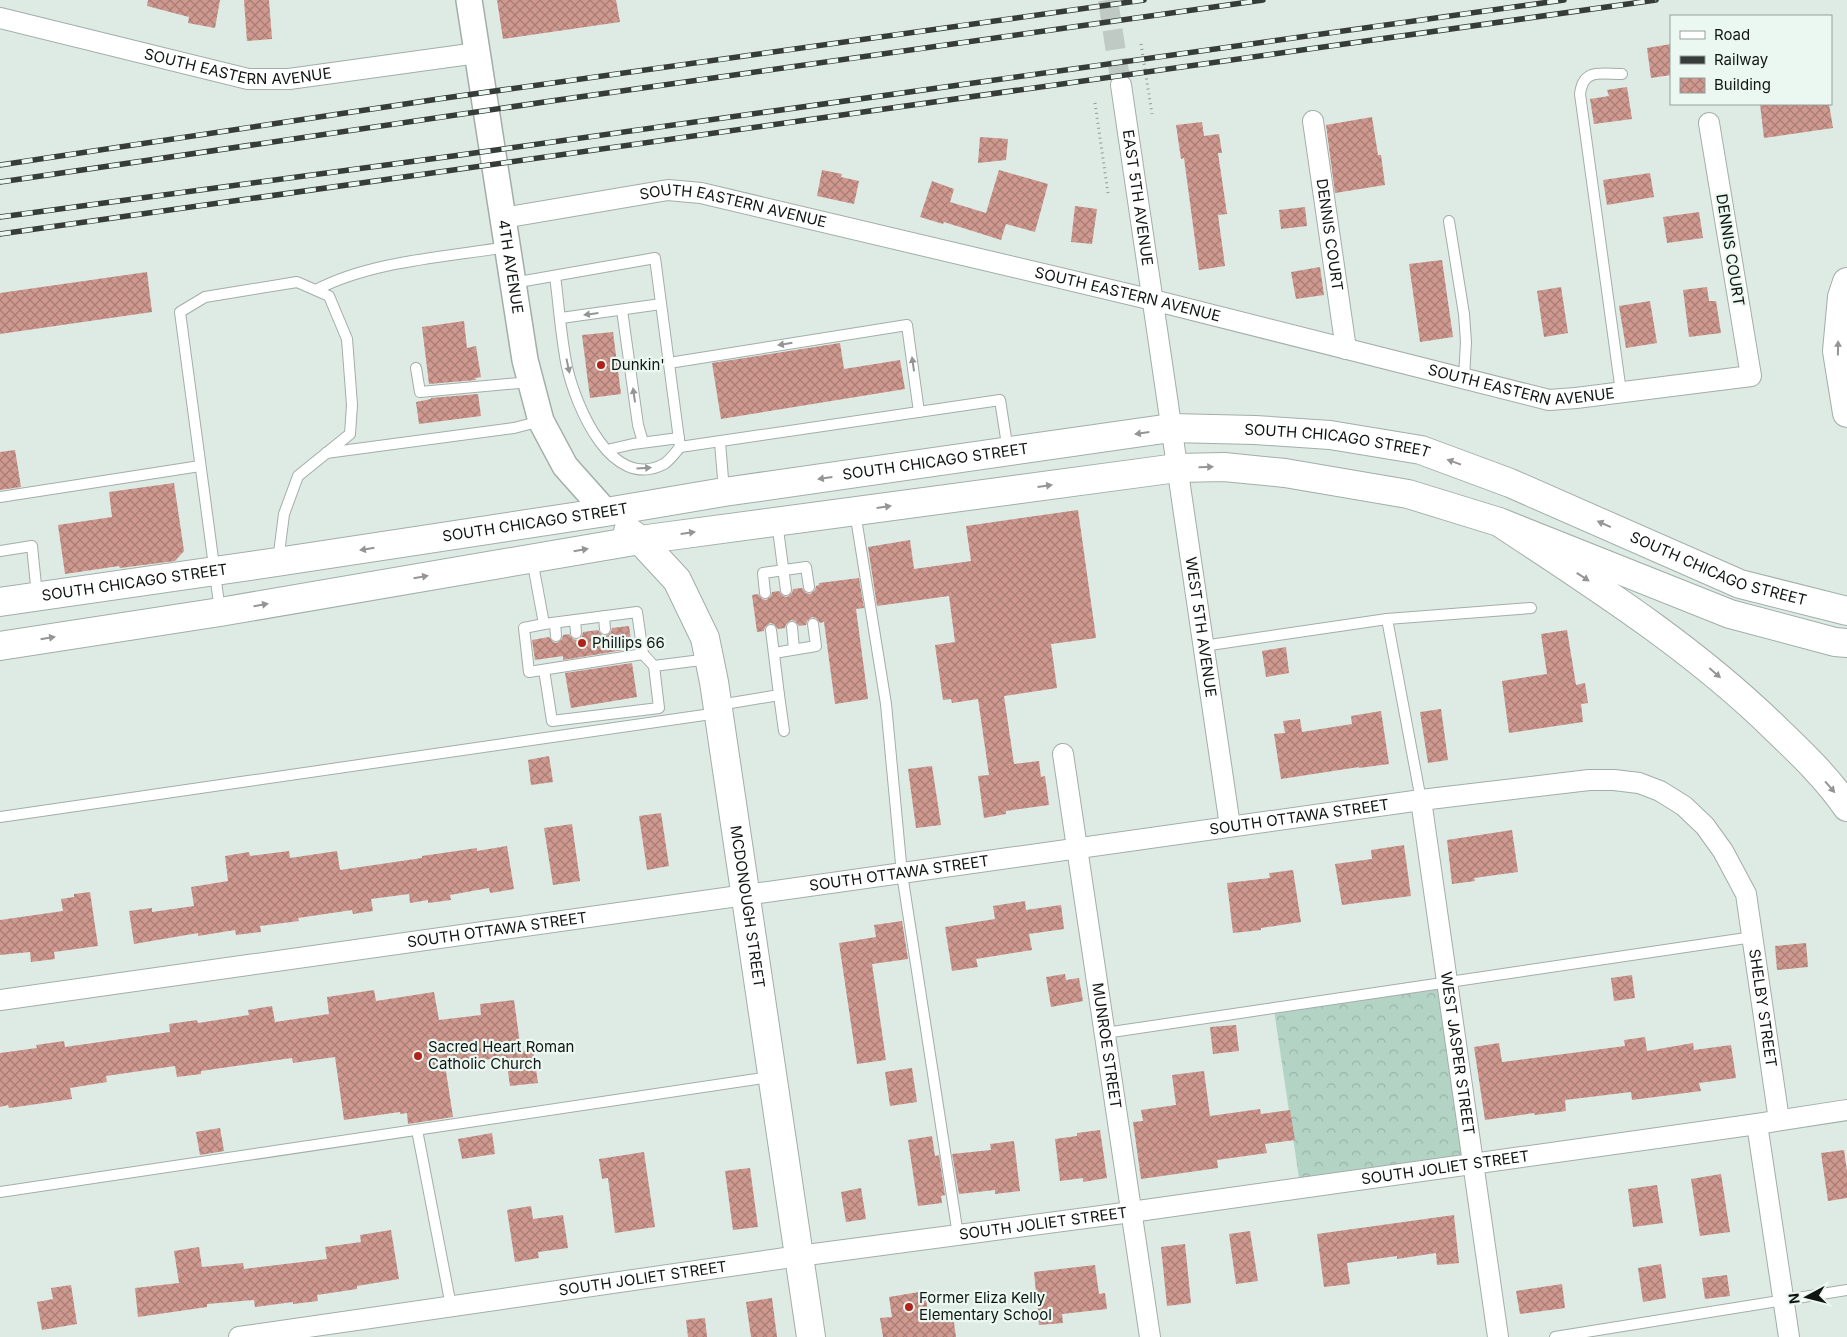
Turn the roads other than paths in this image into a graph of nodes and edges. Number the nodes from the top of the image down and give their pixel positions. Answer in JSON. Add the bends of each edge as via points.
{"nodes":[{"id":1,"x":469,"y":0,"type":"edge"},
{"id":2,"x":0,"y":18,"type":"edge"},
{"id":3,"x":477,"y":53,"type":"junction"},
{"id":4,"x":1622,"y":74,"type":"dead end"},
{"id":5,"x":1121,"y":85,"type":"tunnel mouth"},
{"id":6,"x":1313,"y":121,"type":"dead end"},
{"id":7,"x":1709,"y":123,"type":"dead end"},
{"id":8,"x":503,"y":218,"type":"junction"},
{"id":9,"x":1449,"y":221,"type":"dead end"},
{"id":10,"x":507,"y":247,"type":"junction"},
{"id":11,"x":555,"y":276,"type":"junction"},
{"id":12,"x":1847,"y":282,"type":"edge"},
{"id":13,"x":513,"y":283,"type":"junction"},
{"id":14,"x":316,"y":290,"type":"junction"},
{"id":15,"x":1153,"y":300,"type":"junction"},
{"id":16,"x":660,"y":304,"type":"junction"},
{"id":17,"x":622,"y":310,"type":"junction"},
{"id":18,"x":561,"y":318,"type":"junction"},
{"id":19,"x":1346,"y":349,"type":"junction"},
{"id":20,"x":669,"y":363,"type":"junction"},
{"id":21,"x":416,"y":368,"type":"dead end"},
{"id":22,"x":1751,"y":376,"type":"joint"},
{"id":23,"x":1464,"y":378,"type":"junction"},
{"id":24,"x":530,"y":382,"type":"junction"},
{"id":25,"x":1621,"y":392,"type":"junction"},
{"id":26,"x":919,"y":412,"type":"junction"},
{"id":27,"x":1847,"y":413,"type":"edge"},
{"id":28,"x":541,"y":421,"type":"junction"},
{"id":29,"x":1171,"y":428,"type":"junction"},
{"id":30,"x":643,"y":442,"type":"junction"},
{"id":31,"x":720,"y":442,"type":"junction"},
{"id":32,"x":680,"y":443,"type":"junction"},
{"id":33,"x":607,"y":450,"type":"junction"},
{"id":34,"x":1008,"y":452,"type":"junction"},
{"id":35,"x":325,"y":453,"type":"junction"},
{"id":36,"x":200,"y":466,"type":"junction"},
{"id":37,"x":1177,"y":468,"type":"junction"},
{"id":38,"x":724,"y":492,"type":"junction"},
{"id":39,"x":0,"y":497,"type":"edge"},
{"id":40,"x":855,"y":511,"type":"junction"},
{"id":41,"x":606,"y":512,"type":"junction"},
{"id":42,"x":777,"y":522,"type":"junction"},
{"id":43,"x":1499,"y":522,"type":"junction"},
{"id":44,"x":640,"y":540,"type":"junction"},
{"id":45,"x":0,"y":551,"type":"edge"},
{"id":46,"x":532,"y":558,"type":"junction"},
{"id":47,"x":277,"y":562,"type":"junction"},
{"id":48,"x":783,"y":571,"type":"junction"},
{"id":49,"x":214,"y":572,"type":"junction"},
{"id":50,"x":809,"y":587,"type":"dead end"},
{"id":51,"x":786,"y":590,"type":"dead end"},
{"id":52,"x":765,"y":593,"type":"dead end"},
{"id":53,"x":38,"y":596,"type":"junction"},
{"id":54,"x":0,"y":602,"type":"edge"},
{"id":55,"x":1531,"y":608,"type":"dead end"},
{"id":56,"x":1847,"y":611,"type":"edge"},
{"id":57,"x":220,"y":612,"type":"junction"},
{"id":58,"x":604,"y":616,"type":"junction"},
{"id":59,"x":1387,"y":619,"type":"junction"},
{"id":60,"x":575,"y":620,"type":"junction"},
{"id":61,"x":555,"y":623,"type":"junction"},
{"id":62,"x":544,"y":624,"type":"junction"},
{"id":63,"x":813,"y":624,"type":"dead end"},
{"id":64,"x":792,"y":627,"type":"dead end"},
{"id":65,"x":605,"y":629,"type":"dead end"},
{"id":66,"x":771,"y":630,"type":"dead end"},
{"id":67,"x":576,"y":633,"type":"dead end"},
{"id":68,"x":556,"y":636,"type":"dead end"},
{"id":69,"x":1847,"y":643,"type":"edge"},
{"id":70,"x":0,"y":646,"type":"edge"},
{"id":71,"x":1203,"y":646,"type":"junction"},
{"id":72,"x":794,"y":649,"type":"junction"},
{"id":73,"x":774,"y":653,"type":"junction"},
{"id":74,"x":642,"y":654,"type":"junction"},
{"id":75,"x":709,"y":659,"type":"junction"},
{"id":76,"x":654,"y":666,"type":"junction"},
{"id":77,"x":544,"y":670,"type":"junction"},
{"id":78,"x":779,"y":695,"type":"junction"},
{"id":79,"x":718,"y":709,"type":"junction"},
{"id":80,"x":784,"y":731,"type":"dead end"},
{"id":81,"x":1063,"y":754,"type":"dead end"},
{"id":82,"x":1421,"y":800,"type":"junction"},
{"id":83,"x":1847,"y":807,"type":"edge"},
{"id":84,"x":0,"y":817,"type":"edge"},
{"id":85,"x":1230,"y":826,"type":"junction"},
{"id":86,"x":1077,"y":849,"type":"junction"},
{"id":87,"x":902,"y":874,"type":"junction"},
{"id":88,"x":1746,"y":894,"type":"joint"},
{"id":89,"x":747,"y":896,"type":"junction"},
{"id":90,"x":1753,"y":937,"type":"junction"},
{"id":91,"x":1447,"y":981,"type":"junction"},
{"id":92,"x":0,"y":1000,"type":"edge"},
{"id":93,"x":1105,"y":1033,"type":"junction"},
{"id":94,"x":774,"y":1076,"type":"junction"},
{"id":95,"x":1847,"y":1110,"type":"edge"},
{"id":96,"x":1780,"y":1120,"type":"junction"},
{"id":97,"x":1757,"y":1124,"type":"junction"},
{"id":98,"x":417,"y":1130,"type":"junction"},
{"id":99,"x":1473,"y":1163,"type":"junction"},
{"id":100,"x":0,"y":1192,"type":"edge"},
{"id":101,"x":1131,"y":1212,"type":"junction"},
{"id":102,"x":958,"y":1235,"type":"junction"},
{"id":103,"x":799,"y":1256,"type":"junction"},
{"id":104,"x":1847,"y":1290,"type":"edge"},
{"id":105,"x":1783,"y":1300,"type":"junction"},
{"id":106,"x":451,"y":1306,"type":"junction"},
{"id":107,"x":239,"y":1337,"type":"edge"},
{"id":108,"x":812,"y":1337,"type":"edge"},
{"id":109,"x":1150,"y":1337,"type":"edge"},
{"id":110,"x":1498,"y":1337,"type":"edge"},
{"id":111,"x":1556,"y":1337,"type":"edge"},
{"id":112,"x":1789,"y":1337,"type":"edge"}],
"edges":[{"from":1,"to":3,"type":"street","name":"4TH AVENUE"},
{"from":2,"to":3,"type":"street","name":"SOUTH EASTERN AVENUE","via":[[248,79],[289,78]]},
{"from":3,"to":8,"type":"street","name":"4TH AVENUE"},
{"from":4,"to":25,"type":"lane","via":[[1585,77],[1580,94]]},
{"from":5,"to":15,"type":"street","name":"EAST 5TH AVENUE"},
{"from":6,"to":19,"type":"street","name":"DENNIS COURT"},
{"from":7,"to":22,"type":"street","name":"DENNIS COURT"},
{"from":8,"to":10,"type":"street","name":"4TH AVENUE"},
{"from":8,"to":15,"type":"street","name":"SOUTH EASTERN AVENUE","via":[[668,190],[701,194]]},
{"from":9,"to":23,"type":"lane","via":[[1464,314]]},
{"from":10,"to":13,"type":"street","name":"4TH AVENUE"},
{"from":10,"to":14,"type":"lane","via":[[384,266]]},
{"from":11,"to":13,"type":"lane"},
{"from":11,"to":16,"type":"lane","via":[[655,258]]},
{"from":11,"to":18,"type":"lane"},
{"from":27,"to":12,"type":"main road","one_way":true,"via":[[1837,351],[1842,297]]},
{"from":13,"to":24,"type":"street","name":"4TH AVENUE"},
{"from":14,"to":35,"type":"lane","via":[[329,296],[347,338],[352,404],[350,434]]},
{"from":14,"to":36,"type":"lane","via":[[297,282],[205,297],[180,312]]},
{"from":15,"to":19,"type":"street","name":"SOUTH EASTERN AVENUE"},
{"from":15,"to":29,"type":"street","name":"EAST 5TH AVENUE"},
{"from":16,"to":17,"type":"lane"},
{"from":16,"to":20,"type":"lane"},
{"from":17,"to":18,"type":"lane","one_way":true},
{"from":30,"to":17,"type":"lane","one_way":true},
{"from":18,"to":33,"type":"lane","one_way":true,"via":[[567,367],[578,403],[597,439]]},
{"from":19,"to":23,"type":"street","name":"SOUTH EASTERN AVENUE"},
{"from":26,"to":20,"type":"lane","one_way":true,"via":[[907,325]]},
{"from":20,"to":32,"type":"lane"},
{"from":21,"to":24,"type":"lane","via":[[420,392]]},
{"from":22,"to":25,"type":"street","name":"SOUTH EASTERN AVENUE"},
{"from":23,"to":25,"type":"street","name":"SOUTH EASTERN AVENUE","via":[[1549,400]]},
{"from":24,"to":28,"type":"street","name":"4TH AVENUE"},
{"from":26,"to":31,"type":"lane"},
{"from":26,"to":34,"type":"lane","via":[[1000,400]]},
{"from":28,"to":35,"type":"lane","via":[[514,428]]},
{"from":28,"to":41,"type":"street","name":"4TH AVENUE","via":[[565,466]]},
{"from":29,"to":34,"type":"main road","name":"SOUTH CHICAGO STREET","one_way":true},
{"from":29,"to":37,"type":"street","name":"WEST 5TH AVENUE"},
{"from":56,"to":29,"type":"main road","name":"SOUTH CHICAGO STREET","one_way":true,"via":[[1740,584],[1510,483],[1421,450],[1330,436]]},
{"from":30,"to":32,"type":"lane"},
{"from":30,"to":33,"type":"lane"},
{"from":31,"to":32,"type":"lane"},
{"from":31,"to":38,"type":"lane"},
{"from":33,"to":32,"type":"lane","one_way":true,"via":[[629,468],[646,470],[665,463]]},
{"from":34,"to":38,"type":"main road","name":"SOUTH CHICAGO STREET","one_way":true},
{"from":35,"to":47,"type":"lane","via":[[298,476],[284,514]]},
{"from":36,"to":39,"type":"lane"},
{"from":36,"to":49,"type":"lane"},
{"from":40,"to":37,"type":"main road","one_way":true},
{"from":37,"to":43,"type":"main road","one_way":true,"via":[[1224,467],[1285,473],[1408,494]]},
{"from":37,"to":71,"type":"street","name":"WEST 5TH AVENUE"},
{"from":38,"to":41,"type":"main road","name":"SOUTH CHICAGO STREET"},
{"from":40,"to":42,"type":"main road"},
{"from":40,"to":87,"type":"lane","via":[[886,704]]},
{"from":41,"to":44,"type":"main road","name":"MCDONOUGH STREET"},
{"from":41,"to":47,"type":"main road","name":"SOUTH CHICAGO STREET","one_way":true},
{"from":44,"to":42,"type":"main road","one_way":true},
{"from":42,"to":48,"type":"lane"},
{"from":43,"to":69,"type":"main road","via":[[1730,614]]},
{"from":43,"to":83,"type":"main road","one_way":true,"via":[[1620,602],[1708,667],[1803,754]]},
{"from":46,"to":44,"type":"main road","one_way":true},
{"from":44,"to":75,"type":"main road","name":"MCDONOUGH STREET","via":[[677,580],[705,638]]},
{"from":45,"to":53,"type":"lane","via":[[32,546]]},
{"from":57,"to":46,"type":"main road","one_way":true},
{"from":46,"to":62,"type":"lane"},
{"from":47,"to":49,"type":"main road","name":"SOUTH CHICAGO STREET"},
{"from":48,"to":50,"type":"lane","via":[[806,568]]},
{"from":48,"to":51,"type":"lane"},
{"from":48,"to":52,"type":"lane","via":[[763,573]]},
{"from":49,"to":53,"type":"main road","name":"SOUTH CHICAGO STREET"},
{"from":49,"to":57,"type":"lane"},
{"from":53,"to":54,"type":"main road","name":"SOUTH CHICAGO STREET"},
{"from":55,"to":59,"type":"lane"},
{"from":70,"to":57,"type":"main road","one_way":true},
{"from":58,"to":60,"type":"lane"},
{"from":58,"to":65,"type":"lane"},
{"from":58,"to":74,"type":"lane","via":[[637,612]]},
{"from":59,"to":71,"type":"lane"},
{"from":59,"to":82,"type":"lane"},
{"from":60,"to":61,"type":"lane"},
{"from":60,"to":67,"type":"lane"},
{"from":61,"to":62,"type":"lane"},
{"from":61,"to":68,"type":"lane"},
{"from":62,"to":77,"type":"lane","via":[[524,628],[529,672]]},
{"from":63,"to":72,"type":"lane","via":[[816,646]]},
{"from":64,"to":72,"type":"lane"},
{"from":66,"to":73,"type":"lane"},
{"from":71,"to":85,"type":"street","name":"WEST 5TH AVENUE"},
{"from":72,"to":73,"type":"lane"},
{"from":73,"to":78,"type":"lane"},
{"from":74,"to":76,"type":"lane"},
{"from":74,"to":77,"type":"lane","via":[[560,662]]},
{"from":75,"to":76,"type":"lane"},
{"from":75,"to":79,"type":"main road","name":"MCDONOUGH STREET"},
{"from":76,"to":77,"type":"lane","via":[[659,708],[552,721]]},
{"from":78,"to":79,"type":"lane"},
{"from":78,"to":80,"type":"lane"},
{"from":79,"to":84,"type":"lane"},
{"from":79,"to":89,"type":"main road","name":"MCDONOUGH STREET"},
{"from":81,"to":86,"type":"street","name":"MUNROE STREET"},
{"from":82,"to":85,"type":"street","name":"SOUTH OTTAWA STREET"},
{"from":82,"to":88,"type":"street","name":"SOUTH OTTAWA STREET","via":[[1589,780],[1639,783],[1684,806],[1705,826],[1723,851]]},
{"from":82,"to":91,"type":"street","name":"WEST JASPER STREET"},
{"from":85,"to":86,"type":"street","name":"SOUTH OTTAWA STREET"},
{"from":86,"to":87,"type":"street","name":"SOUTH OTTAWA STREET"},
{"from":86,"to":93,"type":"street","name":"MUNROE STREET"},
{"from":87,"to":89,"type":"street","name":"SOUTH OTTAWA STREET"},
{"from":87,"to":102,"type":"lane"},
{"from":88,"to":90,"type":"street","name":"SHELBY STREET"},
{"from":89,"to":92,"type":"street","name":"SOUTH OTTAWA STREET"},
{"from":89,"to":94,"type":"main road","name":"MCDONOUGH STREET"},
{"from":90,"to":91,"type":"lane"},
{"from":90,"to":96,"type":"street","name":"SHELBY STREET"},
{"from":91,"to":93,"type":"lane"},
{"from":91,"to":99,"type":"street","name":"WEST JASPER STREET"},
{"from":93,"to":101,"type":"street","name":"MUNROE STREET"},
{"from":94,"to":98,"type":"lane"},
{"from":94,"to":103,"type":"main road","name":"MCDONOUGH STREET"},
{"from":95,"to":96,"type":"street","name":"SOUTH JOLIET STREET"},
{"from":96,"to":97,"type":"street","name":"SOUTH JOLIET STREET"},
{"from":97,"to":99,"type":"street","name":"SOUTH JOLIET STREET"},
{"from":97,"to":105,"type":"street"},
{"from":98,"to":100,"type":"lane"},
{"from":98,"to":106,"type":"lane"},
{"from":99,"to":101,"type":"street","name":"SOUTH JOLIET STREET"},
{"from":99,"to":110,"type":"street","name":"WEST JASPER STREET"},
{"from":101,"to":102,"type":"street","name":"SOUTH JOLIET STREET"},
{"from":101,"to":109,"type":"street","name":"MUNROE STREET"},
{"from":102,"to":103,"type":"street","name":"SOUTH JOLIET STREET"},
{"from":103,"to":106,"type":"street","name":"SOUTH JOLIET STREET"},
{"from":103,"to":108,"type":"main road","name":"MCDONOUGH STREET"},
{"from":104,"to":105,"type":"lane"},
{"from":105,"to":111,"type":"lane"},
{"from":105,"to":112,"type":"street"},
{"from":106,"to":107,"type":"street","name":"SOUTH JOLIET STREET"}]}
